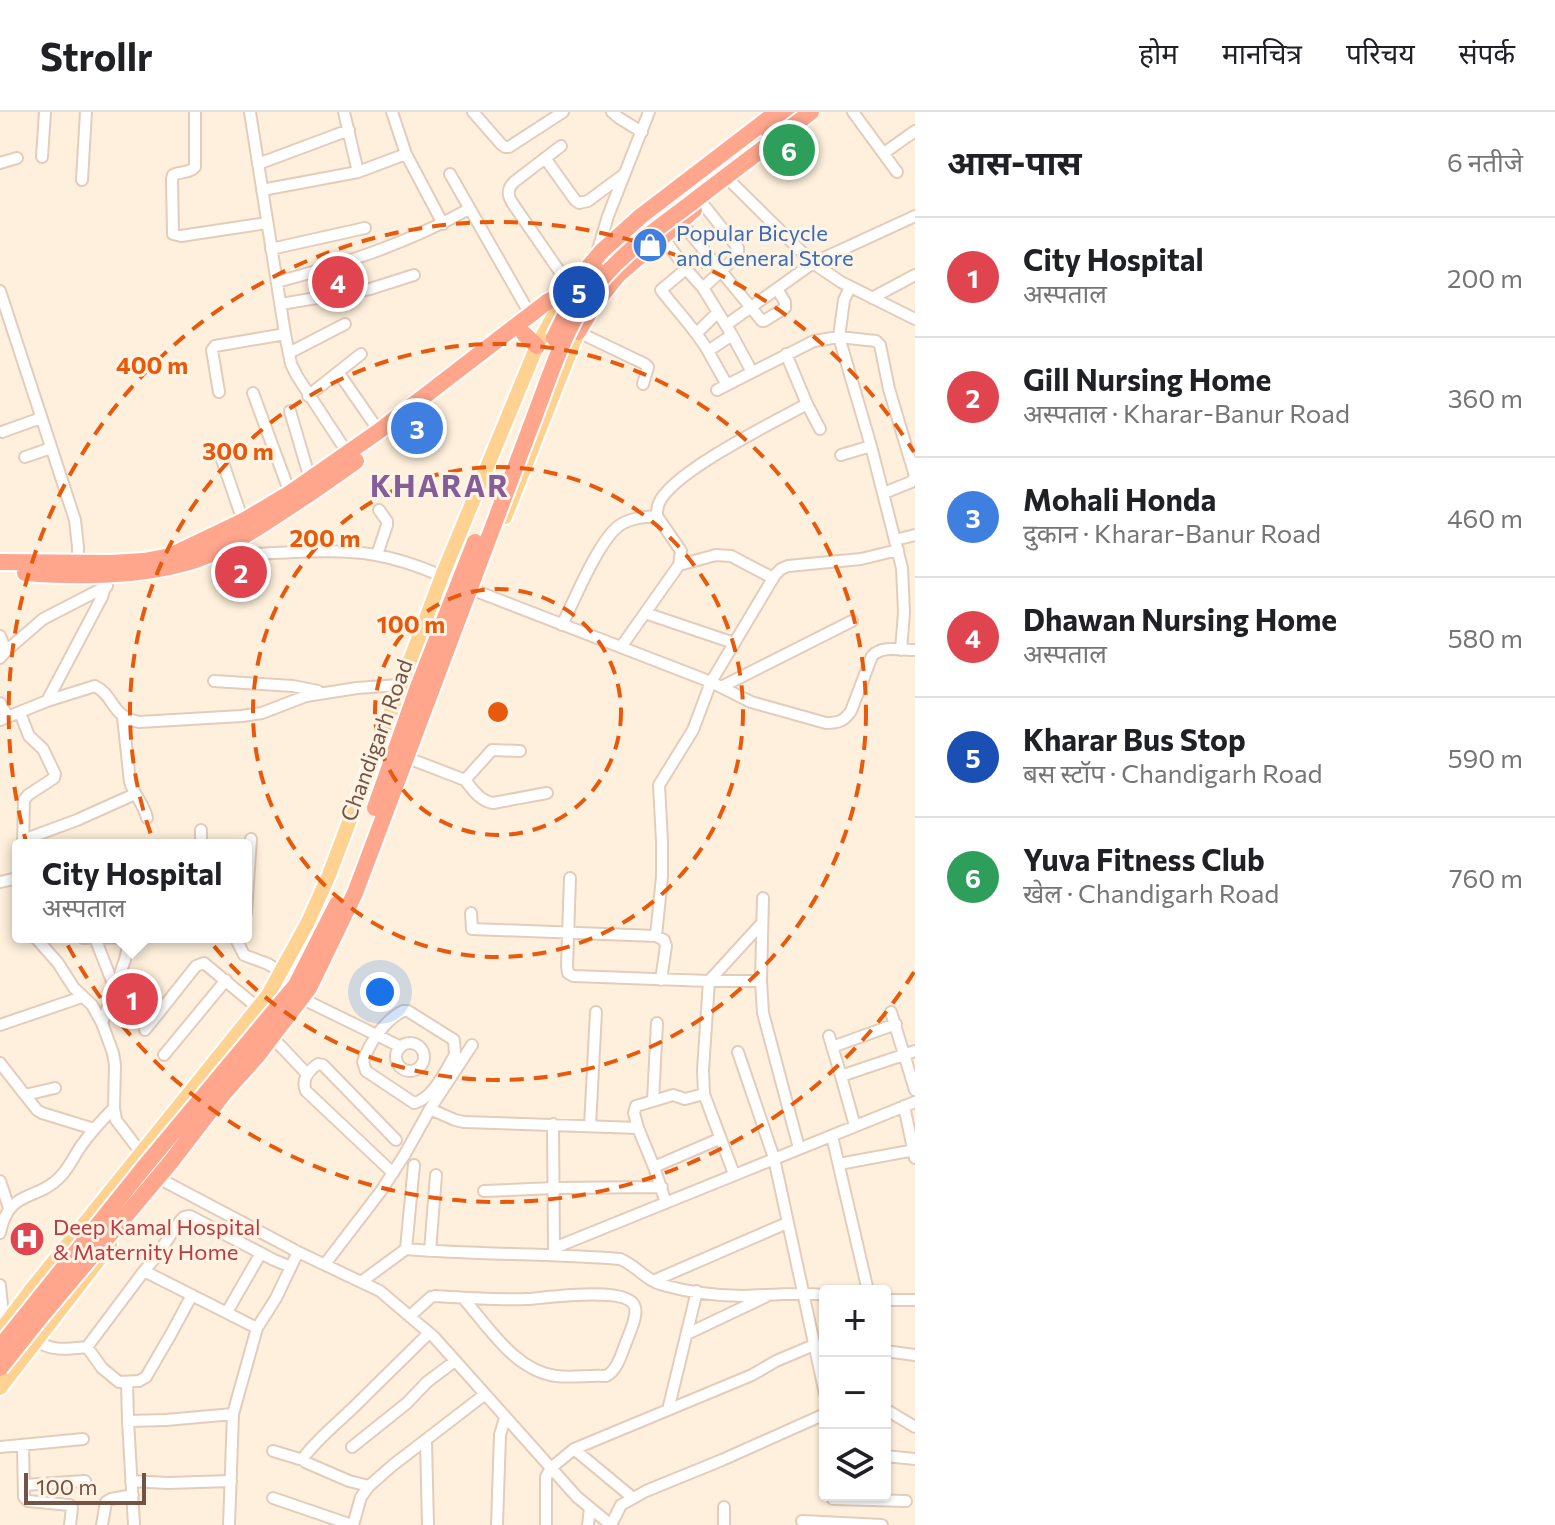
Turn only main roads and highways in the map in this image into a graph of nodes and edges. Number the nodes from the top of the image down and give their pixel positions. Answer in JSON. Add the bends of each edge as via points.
{"nodes":[{"id":1,"x":777,"y":112,"type":"edge"},
{"id":2,"x":795,"y":112,"type":"edge"},
{"id":3,"x":811,"y":112,"type":"edge"},
{"id":4,"x":823,"y":112,"type":"edge"},
{"id":5,"x":566,"y":295,"type":"junction"},
{"id":6,"x":591,"y":310,"type":"junction"},
{"id":7,"x":578,"y":332,"type":"joint"},
{"id":8,"x":524,"y":334,"type":"junction"},
{"id":9,"x":537,"y":346,"type":"junction"},
{"id":10,"x":351,"y":458,"type":"junction"},
{"id":11,"x":0,"y":562,"type":"edge"},
{"id":12,"x":78,"y":569,"type":"junction"},
{"id":13,"x":0,"y":572,"type":"edge"},
{"id":14,"x":109,"y":574,"type":"junction"},
{"id":15,"x":399,"y":685,"type":"junction"},
{"id":16,"x":436,"y":700,"type":"junction"},
{"id":17,"x":2,"y":1324,"type":"edge"},
{"id":18,"x":0,"y":1347,"type":"edge"},
{"id":19,"x":0,"y":1368,"type":"edge"},
{"id":20,"x":0,"y":1388,"type":"edge"}],
"edges":[{"from":1,"to":5,"type":"highway","via":[[641,216],[595,258]]},
{"from":2,"to":18,"type":"highway","name":"Chandigarh Road","bridge":true,"via":[[634,234],[576,293],[418,687],[348,884],[296,985]]},
{"from":3,"to":19,"type":"highway","bridge":true,"via":[[631,248],[587,298],[534,417],[355,893],[309,988]]},
{"from":4,"to":6,"type":"highway","via":[[680,221],[618,275]]},
{"from":5,"to":6,"type":"highway"},
{"from":5,"to":8,"type":"highway"},
{"from":5,"to":9,"type":"main road"},
{"from":5,"to":10,"type":"highway","via":[[547,302]]},
{"from":6,"to":7,"type":"highway"},
{"from":7,"to":16,"type":"main road"},
{"from":8,"to":9,"type":"highway"},
{"from":8,"to":10,"type":"highway"},
{"from":9,"to":15,"type":"main road"},
{"from":10,"to":14,"type":"highway","via":[[170,556]]},
{"from":10,"to":14,"type":"highway","via":[[325,484],[237,541],[191,562]]},
{"from":11,"to":12,"type":"highway"},
{"from":12,"to":13,"type":"highway"},
{"from":12,"to":14,"type":"highway"},
{"from":15,"to":16,"type":"main road"},
{"from":15,"to":17,"type":"main road","via":[[329,875],[268,995]]},
{"from":16,"to":20,"type":"main road","via":[[326,969]]}]}
